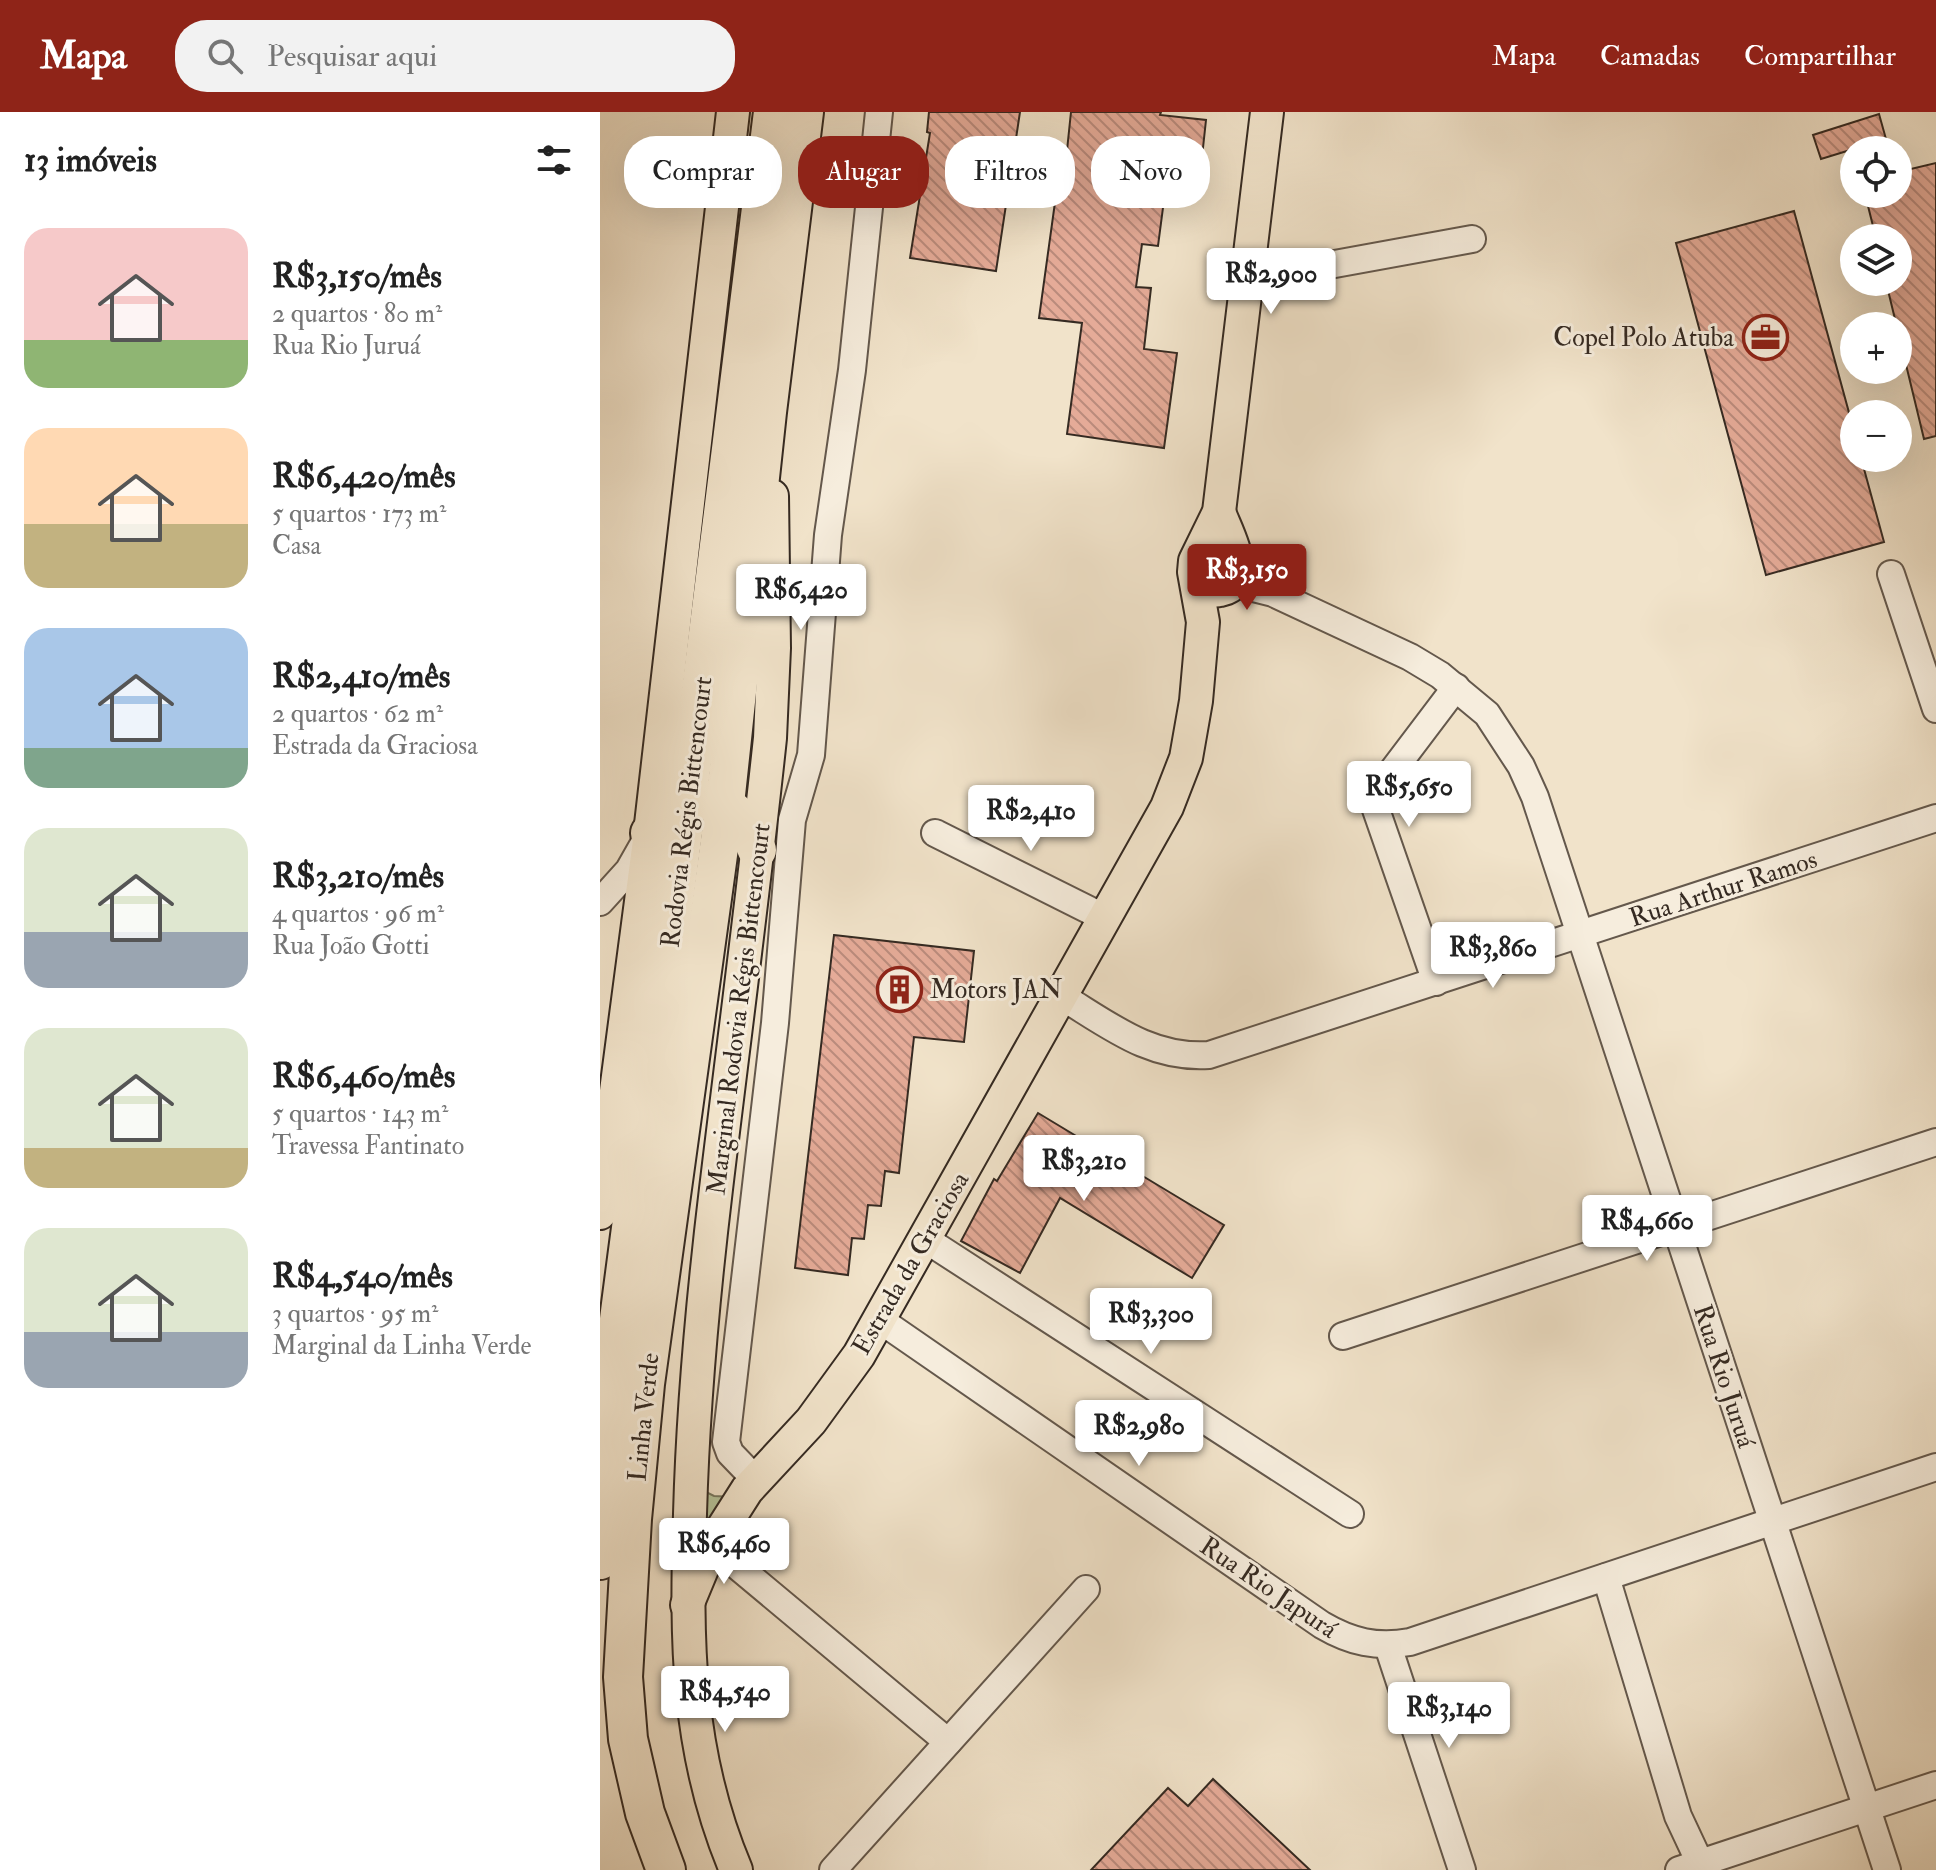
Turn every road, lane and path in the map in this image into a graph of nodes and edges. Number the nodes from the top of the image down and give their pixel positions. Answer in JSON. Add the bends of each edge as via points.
{"nodes":[{"id":1,"x":733,"y":112,"type":"edge"},
{"id":2,"x":773,"y":112,"type":"edge"},
{"id":3,"x":804,"y":112,"type":"edge"},
{"id":4,"x":879,"y":112,"type":"edge"},
{"id":5,"x":1267,"y":112,"type":"edge"},
{"id":6,"x":1472,"y":239,"type":"dead end"},
{"id":7,"x":1247,"y":280,"type":"junction"},
{"id":8,"x":767,"y":412,"type":"junction"},
{"id":9,"x":1222,"y":571,"type":"junction"},
{"id":10,"x":1891,"y":574,"type":"dead end"},
{"id":11,"x":1456,"y":687,"type":"junction"},
{"id":12,"x":1936,"y":709,"type":"edge"},
{"id":13,"x":687,"y":802,"type":"junction"},
{"id":14,"x":725,"y":804,"type":"junction"},
{"id":15,"x":1936,"y":818,"type":"edge"},
{"id":16,"x":650,"y":833,"type":"junction"},
{"id":17,"x":935,"y":833,"type":"dead end"},
{"id":18,"x":757,"y":850,"type":"junction"},
{"id":19,"x":600,"y":902,"type":"edge"},
{"id":20,"x":600,"y":911,"type":"edge"},
{"id":21,"x":1105,"y":918,"type":"junction"},
{"id":22,"x":638,"y":928,"type":"junction"},
{"id":23,"x":1580,"y":935,"type":"junction"},
{"id":24,"x":1436,"y":982,"type":"junction"},
{"id":25,"x":1061,"y":996,"type":"junction"},
{"id":26,"x":1936,"y":1142,"type":"edge"},
{"id":27,"x":600,"y":1213,"type":"edge"},
{"id":28,"x":1676,"y":1227,"type":"junction"},
{"id":29,"x":925,"y":1239,"type":"junction"},
{"id":30,"x":658,"y":1293,"type":"joint"},
{"id":31,"x":880,"y":1320,"type":"junction"},
{"id":32,"x":1343,"y":1336,"type":"dead end"},
{"id":33,"x":602,"y":1450,"type":"edge"},
{"id":34,"x":691,"y":1465,"type":"junction"},
{"id":35,"x":1936,"y":1467,"type":"edge"},
{"id":36,"x":752,"y":1485,"type":"junction"},
{"id":37,"x":1350,"y":1514,"type":"dead end"},
{"id":38,"x":1773,"y":1521,"type":"junction"},
{"id":39,"x":712,"y":1545,"type":"junction"},
{"id":40,"x":600,"y":1560,"type":"edge"},
{"id":41,"x":1606,"y":1577,"type":"junction"},
{"id":42,"x":1086,"y":1589,"type":"dead end"},
{"id":43,"x":687,"y":1605,"type":"junction"},
{"id":44,"x":1388,"y":1646,"type":"junction"},
{"id":45,"x":948,"y":1742,"type":"junction"},
{"id":46,"x":1936,"y":1785,"type":"edge"},
{"id":47,"x":1867,"y":1808,"type":"junction"},
{"id":48,"x":1690,"y":1866,"type":"edge"},
{"id":49,"x":666,"y":1870,"type":"edge"},
{"id":50,"x":736,"y":1870,"type":"edge"},
{"id":51,"x":833,"y":1870,"type":"edge"},
{"id":52,"x":1462,"y":1870,"type":"edge"},
{"id":53,"x":1887,"y":1870,"type":"edge"}],
"edges":[{"from":1,"to":16,"type":"main road"},
{"from":2,"to":13,"type":"highway","name":"Rodovia Régis Bittencourt"},
{"from":3,"to":8,"type":"highway","name":"Rodovia Régis Bittencourt"},
{"from":4,"to":36,"type":"street","via":[[852,370],[831,506],[811,755],[792,820],[775,1023],[726,1442]]},
{"from":5,"to":7,"type":"main road"},
{"from":6,"to":7,"type":"street"},
{"from":7,"to":9,"type":"main road","via":[[1219,512]]},
{"from":8,"to":14,"type":"highway","name":"Rodovia Régis Bittencourt"},
{"from":8,"to":18,"type":"main road","name":"Marginal Rodovia Régis Bittencourt","via":[[774,648]]},
{"from":9,"to":11,"type":"street","name":"Rua Rio Juruá","via":[[1410,657]]},
{"from":9,"to":21,"type":"main road","name":"Estrada da Graciosa","via":[[1203,622],[1186,758],[1167,807]]},
{"from":10,"to":12,"type":"street"},
{"from":11,"to":23,"type":"street","name":"Rua Rio Juruá","via":[[1487,714],[1521,766]]},
{"from":11,"to":24,"type":"street","via":[[1372,798]]},
{"from":13,"to":14,"type":"highway"},
{"from":13,"to":16,"type":"highway"},
{"from":13,"to":33,"type":"highway","name":"Rodovia Régis Bittencourt"},
{"from":14,"to":18,"type":"highway","via":[[742,819]]},
{"from":14,"to":30,"type":"highway","name":"Rodovia Régis Bittencourt"},
{"from":15,"to":23,"type":"street","name":"Rua Arthur Ramos"},
{"from":16,"to":19,"type":"street","via":[[629,870]]},
{"from":16,"to":22,"type":"main road"},
{"from":17,"to":21,"type":"street"},
{"from":18,"to":34,"type":"main road","name":"Marginal Rodovia Régis Bittencourt","via":[[698,1341]]},
{"from":20,"to":22,"type":"street"},
{"from":21,"to":25,"type":"main road","name":"Estrada da Graciosa"},
{"from":22,"to":27,"type":"main road"},
{"from":23,"to":24,"type":"street","name":"Rua Arthur Ramos"},
{"from":23,"to":28,"type":"street","name":"Rua Rio Juruá"},
{"from":24,"to":25,"type":"street","name":"Rua Arthur Ramos","via":[[1230,1050],[1186,1057],[1145,1046]]},
{"from":25,"to":29,"type":"main road","name":"Estrada da Graciosa"},
{"from":26,"to":28,"type":"street"},
{"from":28,"to":32,"type":"street"},
{"from":28,"to":38,"type":"street","name":"Rua Rio Juruá"},
{"from":29,"to":31,"type":"main road","name":"Estrada da Graciosa"},
{"from":29,"to":37,"type":"street"},
{"from":30,"to":49,"type":"highway","name":"Linha Verde","via":[[634,1494],[623,1677],[628,1739],[645,1813]]},
{"from":31,"to":36,"type":"main road","name":"Estrada da Graciosa","via":[[811,1421]]},
{"from":31,"to":44,"type":"street","name":"Rua Rio Japurá","via":[[1322,1625],[1351,1639]]},
{"from":33,"to":40,"type":"highway","name":"Rodovia Régis Bittencourt","via":[[605,1507]]},
{"from":34,"to":36,"type":"main road","via":[[706,1482],[734,1491]]},
{"from":34,"to":43,"type":"main road","name":"Marginal Rodovia Régis Bittencourt"},
{"from":35,"to":38,"type":"street","name":"Rua Rio Japurá"},
{"from":36,"to":39,"type":"main road","name":"Estrada da Graciosa"},
{"from":38,"to":41,"type":"street","name":"Rua Rio Japurá"},
{"from":38,"to":47,"type":"street","name":"Rua Rio Juruá"},
{"from":39,"to":43,"type":"main road","name":"Estrada da Graciosa"},
{"from":39,"to":45,"type":"street"},
{"from":41,"to":44,"type":"street","name":"Rua Rio Japurá"},
{"from":41,"to":48,"type":"street"},
{"from":42,"to":45,"type":"street"},
{"from":43,"to":50,"type":"main road","name":"Marginal Rodovia Régis Bittencourt","via":[[700,1757]]},
{"from":44,"to":52,"type":"street"},
{"from":45,"to":51,"type":"street"},
{"from":46,"to":47,"type":"street"},
{"from":47,"to":48,"type":"street"},
{"from":47,"to":53,"type":"street","name":"Rua Rio Juruá"}]}
